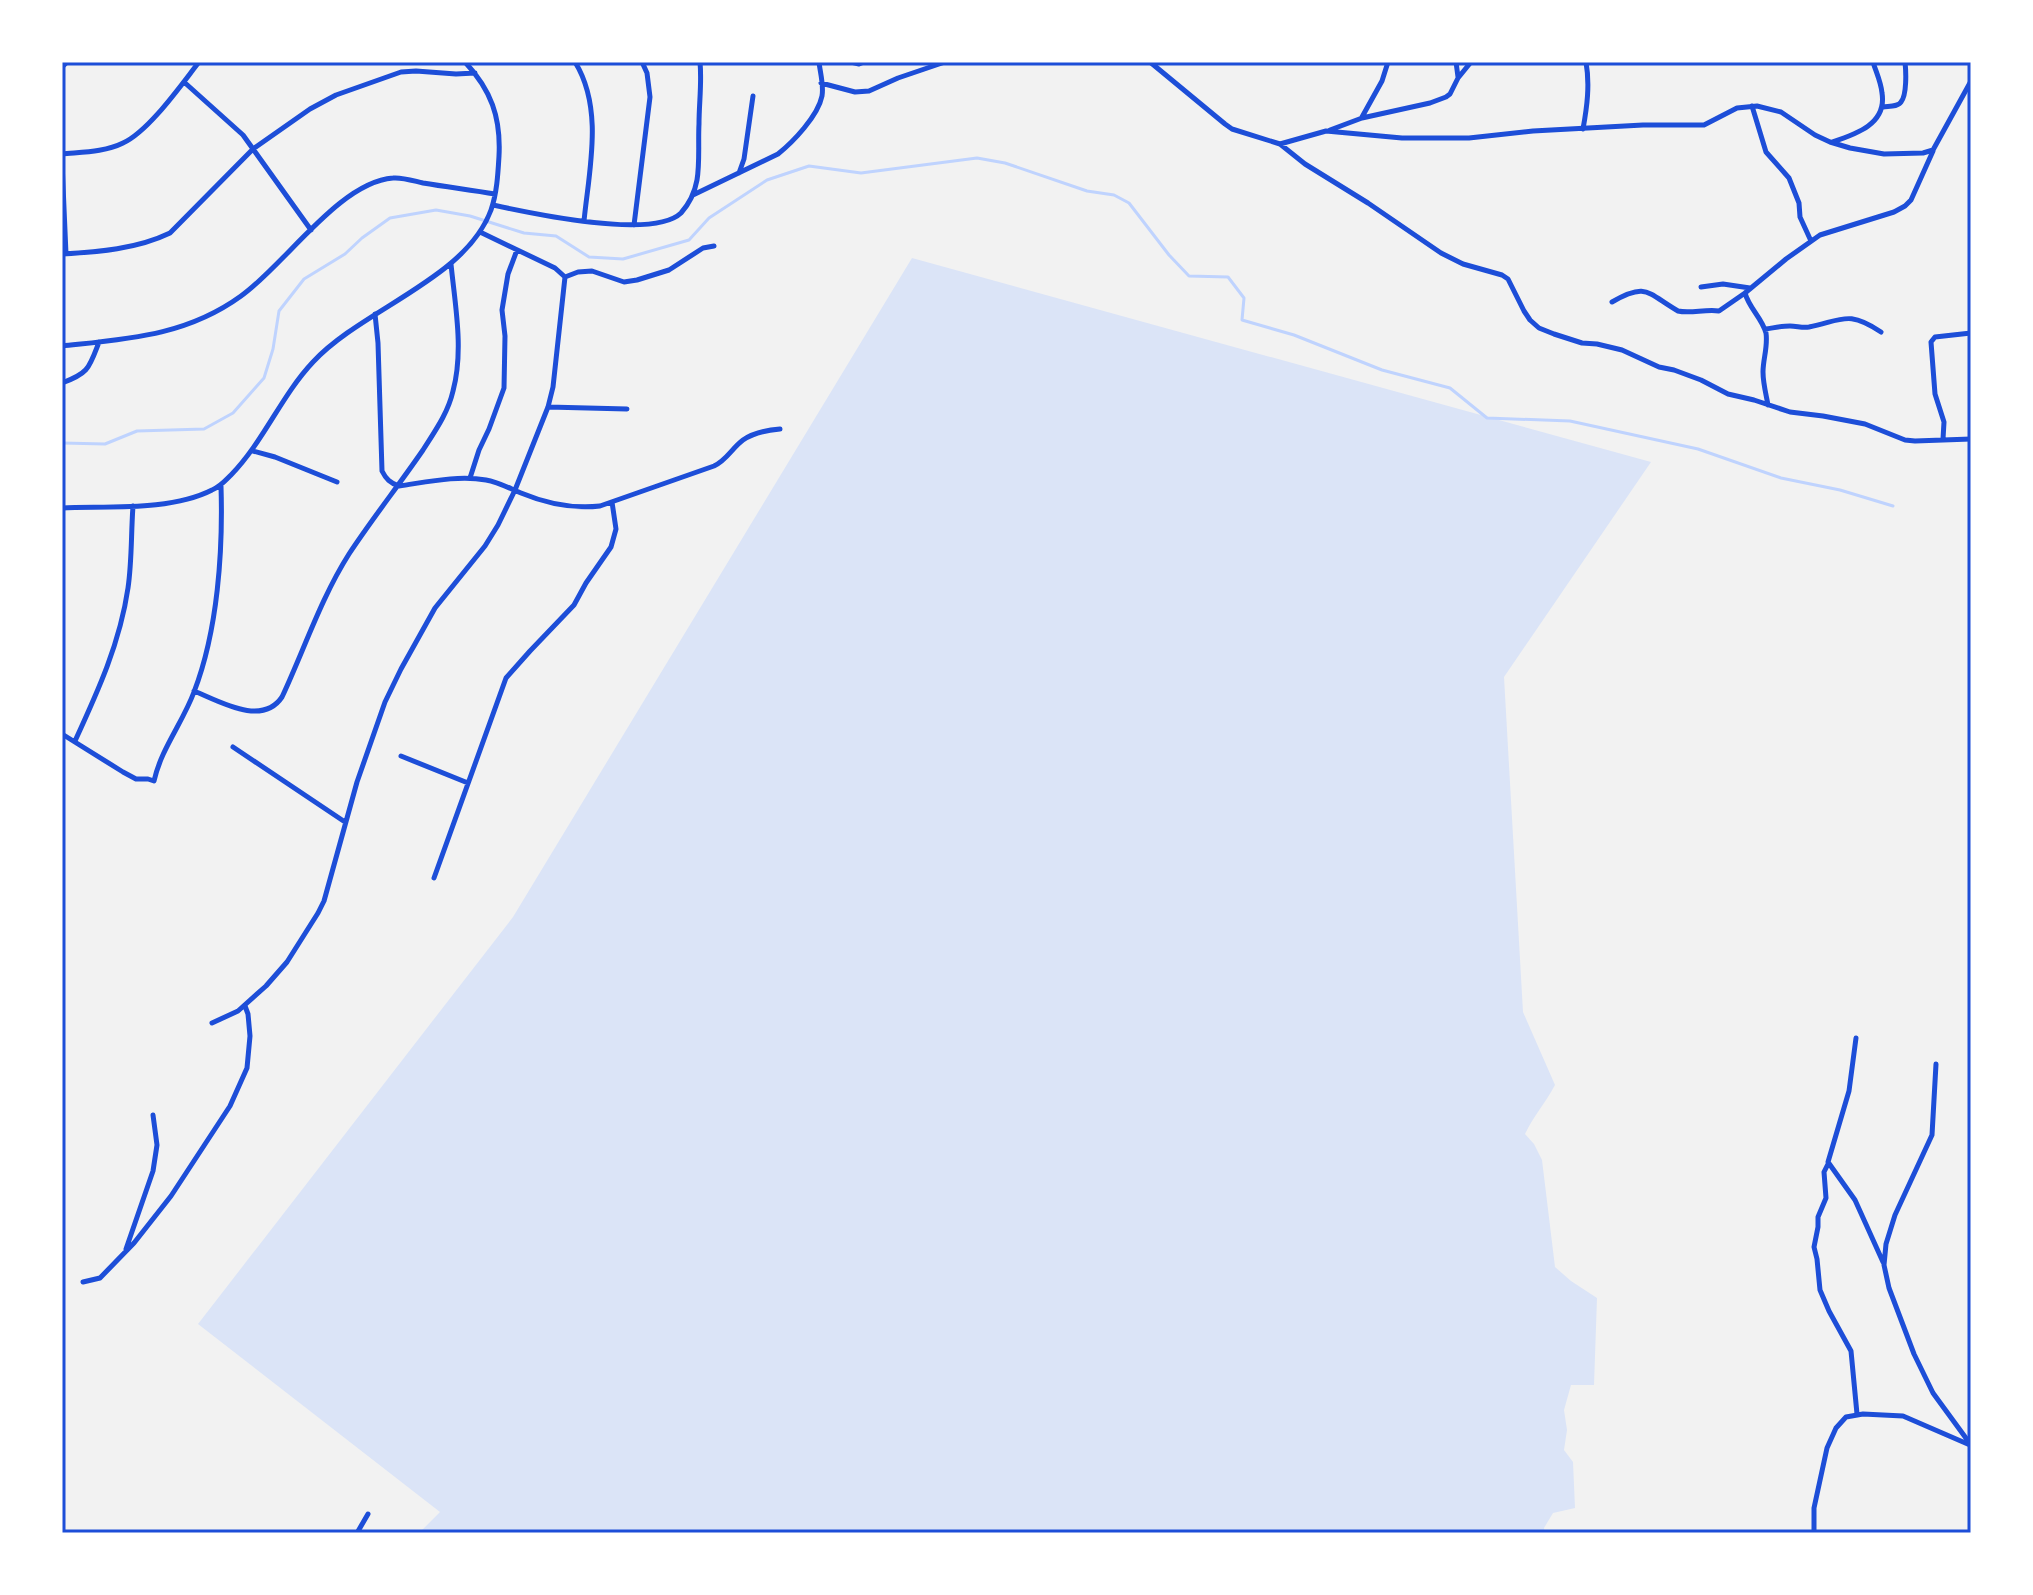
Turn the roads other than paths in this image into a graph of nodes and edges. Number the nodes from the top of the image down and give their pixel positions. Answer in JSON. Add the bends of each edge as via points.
{"nodes":[{"id":1,"x":67,"y":62,"type":"edge"},
{"id":2,"x":199,"y":62,"type":"edge"},
{"id":3,"x":465,"y":62,"type":"edge"},
{"id":4,"x":575,"y":62,"type":"edge"},
{"id":5,"x":642,"y":62,"type":"edge"},
{"id":6,"x":700,"y":62,"type":"edge"},
{"id":7,"x":819,"y":62,"type":"edge"},
{"id":8,"x":851,"y":62,"type":"edge"},
{"id":9,"x":864,"y":62,"type":"edge"},
{"id":10,"x":945,"y":62,"type":"edge"},
{"id":11,"x":1150,"y":62,"type":"edge"},
{"id":12,"x":1388,"y":62,"type":"edge"},
{"id":13,"x":1456,"y":62,"type":"edge"},
{"id":14,"x":1471,"y":62,"type":"edge"},
{"id":15,"x":1578,"y":62,"type":"edge"},
{"id":16,"x":1586,"y":62,"type":"edge"},
{"id":17,"x":1873,"y":62,"type":"edge"},
{"id":18,"x":1905,"y":62,"type":"edge"},
{"id":19,"x":62,"y":67,"type":"edge"},
{"id":20,"x":1587,"y":71,"type":"junction"},
{"id":21,"x":475,"y":73,"type":"junction"},
{"id":22,"x":1458,"y":78,"type":"junction"},
{"id":23,"x":1971,"y":81,"type":"edge"},
{"id":24,"x":184,"y":82,"type":"junction"},
{"id":25,"x":821,"y":83,"type":"junction"},
{"id":26,"x":753,"y":96,"type":"dead end"},
{"id":27,"x":1752,"y":106,"type":"junction"},
{"id":28,"x":1883,"y":107,"type":"junction"},
{"id":29,"x":1362,"y":118,"type":"junction"},
{"id":30,"x":1583,"y":129,"type":"junction"},
{"id":31,"x":1326,"y":131,"type":"junction"},
{"id":32,"x":1830,"y":142,"type":"junction"},
{"id":33,"x":1280,"y":144,"type":"junction"},
{"id":34,"x":253,"y":149,"type":"junction"},
{"id":35,"x":1933,"y":150,"type":"junction"},
{"id":36,"x":62,"y":154,"type":"edge"},
{"id":37,"x":62,"y":162,"type":"edge"},
{"id":38,"x":739,"y":174,"type":"junction"},
{"id":39,"x":495,"y":194,"type":"junction"},
{"id":40,"x":692,"y":196,"type":"junction"},
{"id":41,"x":493,"y":205,"type":"junction"},
{"id":42,"x":584,"y":221,"type":"junction"},
{"id":43,"x":634,"y":225,"type":"junction"},
{"id":44,"x":311,"y":230,"type":"junction"},
{"id":45,"x":480,"y":232,"type":"junction"},
{"id":46,"x":1811,"y":241,"type":"junction"},
{"id":47,"x":714,"y":246,"type":"dead end"},
{"id":48,"x":517,"y":250,"type":"junction"},
{"id":49,"x":64,"y":254,"type":"edge"},
{"id":50,"x":451,"y":264,"type":"junction"},
{"id":51,"x":565,"y":277,"type":"junction"},
{"id":52,"x":1701,"y":287,"type":"dead end"},
{"id":53,"x":1751,"y":288,"type":"junction"},
{"id":54,"x":1745,"y":293,"type":"junction"},
{"id":55,"x":1612,"y":302,"type":"dead end"},
{"id":56,"x":375,"y":313,"type":"junction"},
{"id":57,"x":1765,"y":329,"type":"junction"},
{"id":58,"x":1881,"y":332,"type":"dead end"},
{"id":59,"x":1971,"y":333,"type":"edge"},
{"id":60,"x":99,"y":342,"type":"junction"},
{"id":61,"x":62,"y":346,"type":"edge"},
{"id":62,"x":62,"y":383,"type":"edge"},
{"id":63,"x":1769,"y":406,"type":"junction"},
{"id":64,"x":548,"y":407,"type":"junction"},
{"id":65,"x":627,"y":409,"type":"dead end"},
{"id":66,"x":780,"y":429,"type":"dead end"},
{"id":67,"x":1943,"y":439,"type":"junction"},
{"id":68,"x":1971,"y":439,"type":"edge"},
{"id":69,"x":253,"y":451,"type":"junction"},
{"id":70,"x":470,"y":478,"type":"junction"},
{"id":71,"x":337,"y":482,"type":"dead end"},
{"id":72,"x":221,"y":485,"type":"junction"},
{"id":73,"x":399,"y":486,"type":"junction"},
{"id":74,"x":515,"y":490,"type":"junction"},
{"id":75,"x":612,"y":502,"type":"junction"},
{"id":76,"x":133,"y":506,"type":"junction"},
{"id":77,"x":62,"y":508,"type":"edge"},
{"id":78,"x":194,"y":691,"type":"junction"},
{"id":79,"x":62,"y":734,"type":"edge"},
{"id":80,"x":75,"y":741,"type":"junction"},
{"id":81,"x":233,"y":747,"type":"dead end"},
{"id":82,"x":401,"y":756,"type":"dead end"},
{"id":83,"x":468,"y":783,"type":"junction"},
{"id":84,"x":345,"y":822,"type":"junction"},
{"id":85,"x":434,"y":878,"type":"dead end"},
{"id":86,"x":245,"y":1006,"type":"junction"},
{"id":87,"x":212,"y":1023,"type":"dead end"},
{"id":88,"x":1856,"y":1038,"type":"dead end"},
{"id":89,"x":1936,"y":1064,"type":"dead end"},
{"id":90,"x":153,"y":1115,"type":"dead end"},
{"id":91,"x":1828,"y":1164,"type":"junction"},
{"id":92,"x":124,"y":1254,"type":"junction"},
{"id":93,"x":1884,"y":1265,"type":"junction"},
{"id":94,"x":83,"y":1282,"type":"dead end"},
{"id":95,"x":1857,"y":1414,"type":"junction"},
{"id":96,"x":1971,"y":1445,"type":"edge"},
{"id":97,"x":368,"y":1514,"type":"dead end"},
{"id":98,"x":357,"y":1533,"type":"edge"},
{"id":99,"x":1814,"y":1533,"type":"edge"}],
"edges":[{"from":1,"to":19,"type":"street"},
{"from":2,"to":24,"type":"street"},
{"from":3,"to":21,"type":"street"},
{"from":4,"to":42,"type":"street","via":[[592,117]]},
{"from":5,"to":43,"type":"street","via":[[650,97]]},
{"from":6,"to":40,"type":"street"},
{"from":7,"to":25,"type":"street"},
{"from":8,"to":9,"type":"street"},
{"from":10,"to":25,"type":"street","via":[[869,91]]},
{"from":11,"to":33,"type":"street","via":[[1232,129]]},
{"from":12,"to":29,"type":"street"},
{"from":13,"to":22,"type":"street"},
{"from":14,"to":22,"type":"street"},
{"from":15,"to":20,"type":"street"},
{"from":16,"to":20,"type":"street"},
{"from":17,"to":28,"type":"street"},
{"from":18,"to":28,"type":"street","via":[[1902,100]]},
{"from":20,"to":30,"type":"street"},
{"from":21,"to":34,"type":"street","via":[[401,72],[369,82],[310,109]]},
{"from":21,"to":39,"type":"street","via":[[498,124]]},
{"from":22,"to":29,"type":"street","via":[[1440,100]]},
{"from":23,"to":35,"type":"street"},
{"from":24,"to":34,"type":"street"},
{"from":24,"to":36,"type":"street","via":[[127,142]]},
{"from":25,"to":38,"type":"street","via":[[814,113],[787,147]]},
{"from":26,"to":38,"type":"street"},
{"from":27,"to":30,"type":"street","via":[[1704,125]]},
{"from":27,"to":32,"type":"street","via":[[1781,112]]},
{"from":27,"to":46,"type":"street","via":[[1766,152],[1789,178]]},
{"from":28,"to":32,"type":"street","via":[[1863,130]]},
{"from":29,"to":31,"type":"street"},
{"from":30,"to":31,"type":"street","via":[[1469,138]]},
{"from":31,"to":33,"type":"street"},
{"from":32,"to":35,"type":"street","via":[[1884,154]]},
{"from":33,"to":63,"type":"street","via":[[1441,253],[1508,279],[1539,328],[1622,350]]},
{"from":34,"to":44,"type":"street"},
{"from":34,"to":49,"type":"street","via":[[170,233],[127,247]]},
{"from":35,"to":46,"type":"street","via":[[1905,206]]},
{"from":37,"to":49,"type":"street"},
{"from":38,"to":40,"type":"street"},
{"from":39,"to":41,"type":"street"},
{"from":39,"to":44,"type":"street","via":[[393,178],[352,194]]},
{"from":40,"to":43,"type":"street","via":[[666,222]]},
{"from":41,"to":42,"type":"street"},
{"from":41,"to":45,"type":"street"},
{"from":42,"to":43,"type":"street"},
{"from":44,"to":60,"type":"street","via":[[244,295],[218,311],[165,332]]},
{"from":45,"to":48,"type":"street"},
{"from":45,"to":50,"type":"street"},
{"from":46,"to":53,"type":"street"},
{"from":47,"to":51,"type":"street","via":[[637,280],[624,282],[592,271]]},
{"from":48,"to":51,"type":"street"},
{"from":48,"to":70,"type":"street","via":[[502,310],[502,395]]},
{"from":50,"to":56,"type":"street"},
{"from":50,"to":73,"type":"street","via":[[458,339],[454,390],[441,422]]},
{"from":51,"to":64,"type":"street"},
{"from":52,"to":53,"type":"street"},
{"from":53,"to":54,"type":"street"},
{"from":54,"to":55,"type":"street","via":[[1719,311],[1678,311],[1645,290]]},
{"from":54,"to":57,"type":"street"},
{"from":56,"to":69,"type":"street","via":[[312,363]]},
{"from":56,"to":73,"type":"street","via":[[382,471]]},
{"from":57,"to":58,"type":"street","via":[[1851,317]]},
{"from":57,"to":63,"type":"street","via":[[1763,377]]},
{"from":59,"to":67,"type":"street","via":[[1931,342]]},
{"from":60,"to":61,"type":"street"},
{"from":60,"to":62,"type":"street","via":[[87,370]]},
{"from":63,"to":67,"type":"street","via":[[1865,424],[1905,440]]},
{"from":64,"to":65,"type":"street"},
{"from":64,"to":74,"type":"street"},
{"from":66,"to":75,"type":"street","via":[[744,440],[714,466]]},
{"from":67,"to":68,"type":"street"},
{"from":69,"to":71,"type":"street"},
{"from":69,"to":72,"type":"street"},
{"from":70,"to":73,"type":"street"},
{"from":70,"to":74,"type":"street"},
{"from":72,"to":76,"type":"street","via":[[179,501]]},
{"from":72,"to":78,"type":"street","via":[[217,590]]},
{"from":73,"to":78,"type":"street","via":[[336,577],[278,704],[246,711]]},
{"from":74,"to":75,"type":"street","via":[[556,504],[589,507]]},
{"from":74,"to":84,"type":"street","via":[[493,534],[435,608],[401,669],[378,719]]},
{"from":75,"to":83,"type":"street","via":[[616,529],[611,547],[574,605],[506,678]]},
{"from":76,"to":77,"type":"street"},
{"from":76,"to":80,"type":"street","via":[[120,627]]},
{"from":78,"to":80,"type":"street","via":[[154,781],[136,779]]},
{"from":79,"to":80,"type":"street"},
{"from":81,"to":84,"type":"street"},
{"from":82,"to":83,"type":"street"},
{"from":83,"to":85,"type":"street"},
{"from":84,"to":86,"type":"street","via":[[314,922],[282,968]]},
{"from":86,"to":87,"type":"street"},
{"from":86,"to":92,"type":"street","via":[[250,1053],[243,1081],[171,1196]]},
{"from":88,"to":91,"type":"street","via":[[1849,1091]]},
{"from":89,"to":93,"type":"street","via":[[1932,1135],[1895,1215]]},
{"from":90,"to":92,"type":"street","via":[[153,1171]]},
{"from":91,"to":93,"type":"street","via":[[1855,1200]]},
{"from":91,"to":95,"type":"street","via":[[1814,1247],[1820,1290],[1851,1351]]},
{"from":92,"to":94,"type":"street","via":[[100,1278]]},
{"from":93,"to":96,"type":"street","via":[[1914,1354],[1933,1393]]},
{"from":95,"to":96,"type":"street","via":[[1903,1416]]},
{"from":95,"to":99,"type":"street","via":[[1842,1421],[1827,1448]]},
{"from":97,"to":98,"type":"street"}]}
